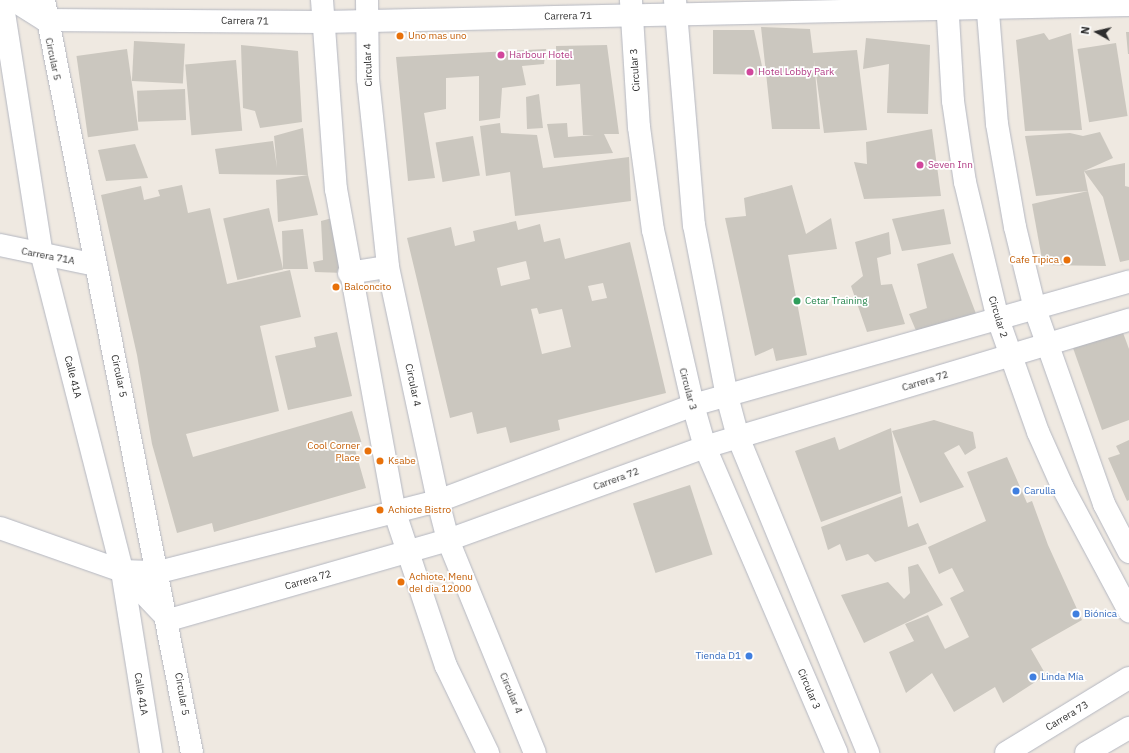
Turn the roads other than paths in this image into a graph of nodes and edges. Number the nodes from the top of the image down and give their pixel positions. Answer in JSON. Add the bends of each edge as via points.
{"nodes":[{"id":1,"x":2,"y":0,"type":"edge"},
{"id":2,"x":14,"y":0,"type":"edge"},
{"id":3,"x":322,"y":0,"type":"edge"},
{"id":4,"x":947,"y":4,"type":"edge"},
{"id":5,"x":987,"y":4,"type":"edge"},
{"id":6,"x":1129,"y":5,"type":"edge"},
{"id":7,"x":675,"y":7,"type":"edge"},
{"id":8,"x":631,"y":8,"type":"edge"},
{"id":9,"x":45,"y":10,"type":"edge"},
{"id":10,"x":367,"y":10,"type":"edge"},
{"id":11,"x":323,"y":22,"type":"junction"},
{"id":12,"x":0,"y":245,"type":"edge"},
{"id":13,"x":42,"y":256,"type":"junction"},
{"id":14,"x":96,"y":265,"type":"junction"},
{"id":15,"x":388,"y":267,"type":"junction"},
{"id":16,"x":349,"y":273,"type":"junction"},
{"id":17,"x":1129,"y":282,"type":"edge"},
{"id":18,"x":1035,"y":309,"type":"junction"},
{"id":19,"x":998,"y":319,"type":"junction"},
{"id":20,"x":1129,"y":320,"type":"edge"},
{"id":21,"x":1046,"y":345,"type":"junction"},
{"id":22,"x":1010,"y":355,"type":"junction"},
{"id":23,"x":727,"y":396,"type":"junction"},
{"id":24,"x":693,"y":405,"type":"junction"},
{"id":25,"x":738,"y":437,"type":"junction"},
{"id":26,"x":705,"y":447,"type":"junction"},
{"id":27,"x":438,"y":501,"type":"junction"},
{"id":28,"x":395,"y":513,"type":"junction"},
{"id":29,"x":0,"y":528,"type":"edge"},
{"id":30,"x":448,"y":540,"type":"junction"},
{"id":31,"x":405,"y":552,"type":"junction"},
{"id":32,"x":1129,"y":552,"type":"edge"},
{"id":33,"x":122,"y":570,"type":"junction"},
{"id":34,"x":159,"y":572,"type":"junction"},
{"id":35,"x":1129,"y":611,"type":"edge"},
{"id":36,"x":169,"y":620,"type":"junction"},
{"id":37,"x":1129,"y":678,"type":"edge"},
{"id":38,"x":1129,"y":728,"type":"edge"},
{"id":39,"x":150,"y":753,"type":"edge"},
{"id":40,"x":192,"y":753,"type":"edge"},
{"id":41,"x":488,"y":753,"type":"edge"},
{"id":42,"x":536,"y":753,"type":"edge"},
{"id":43,"x":837,"y":753,"type":"edge"},
{"id":44,"x":868,"y":753,"type":"edge"},
{"id":45,"x":1006,"y":753,"type":"edge"},
{"id":46,"x":1086,"y":753,"type":"edge"}],
"edges":[{"from":1,"to":13,"type":"street","name":"Calle 41A"},
{"from":2,"to":9,"type":"street"},
{"from":3,"to":11,"type":"street"},
{"from":4,"to":5,"type":"street","name":"Carrera 71"},
{"from":4,"to":7,"type":"street","name":"Carrera 71"},
{"from":4,"to":19,"type":"street","name":"Circular 2","via":[[953,101],[965,182]]},
{"from":5,"to":6,"type":"street","name":"Carrera 71"},
{"from":5,"to":18,"type":"street","via":[[997,124],[1015,227]]},
{"from":7,"to":8,"type":"street","name":"Carrera 71"},
{"from":7,"to":23,"type":"street","via":[[694,224]]},
{"from":8,"to":10,"type":"street","name":"Carrera 71"},
{"from":8,"to":24,"type":"street","name":"Circular 3","via":[[639,127],[653,230]]},
{"from":9,"to":11,"type":"street","name":"Carrera 71"},
{"from":9,"to":14,"type":"street","name":"Circular 5"},
{"from":10,"to":11,"type":"street","name":"Carrera 71"},
{"from":10,"to":15,"type":"street","name":"Circular 4","via":[[376,177]]},
{"from":11,"to":16,"type":"street","via":[[328,106]]},
{"from":12,"to":13,"type":"street","name":"Carrera 71A"},
{"from":13,"to":14,"type":"street","name":"Carrera 71A"},
{"from":13,"to":33,"type":"street","name":"Calle 41A"},
{"from":14,"to":34,"type":"street","name":"Circular 5"},
{"from":15,"to":16,"type":"street"},
{"from":15,"to":27,"type":"street","name":"Circular 4"},
{"from":16,"to":28,"type":"street"},
{"from":17,"to":18,"type":"street"},
{"from":18,"to":19,"type":"street"},
{"from":18,"to":21,"type":"street"},
{"from":19,"to":22,"type":"street","name":"Circular 2"},
{"from":19,"to":23,"type":"street"},
{"from":20,"to":21,"type":"street","name":"Carrera 72"},
{"from":21,"to":22,"type":"street","name":"Carrera 72"},
{"from":21,"to":32,"type":"street","via":[[1104,504]]},
{"from":22,"to":25,"type":"street","name":"Carrera 72"},
{"from":22,"to":35,"type":"street","name":"Circular 2","via":[[1063,488]]},
{"from":23,"to":24,"type":"street"},
{"from":23,"to":25,"type":"street"},
{"from":24,"to":26,"type":"street","name":"Circular 3"},
{"from":24,"to":27,"type":"street"},
{"from":25,"to":26,"type":"street","name":"Carrera 72"},
{"from":25,"to":44,"type":"street"},
{"from":26,"to":30,"type":"street","name":"Carrera 72"},
{"from":26,"to":43,"type":"street","name":"Circular 3"},
{"from":27,"to":28,"type":"street"},
{"from":27,"to":30,"type":"street","name":"Circular 4"},
{"from":28,"to":31,"type":"street"},
{"from":28,"to":34,"type":"street"},
{"from":29,"to":33,"type":"street"},
{"from":30,"to":31,"type":"street","name":"Carrera 72"},
{"from":30,"to":42,"type":"street","name":"Circular 4"},
{"from":31,"to":36,"type":"street","name":"Carrera 72"},
{"from":31,"to":41,"type":"street","via":[[446,666]]},
{"from":33,"to":34,"type":"street"},
{"from":33,"to":36,"type":"street"},
{"from":33,"to":39,"type":"street","name":"Calle 41A"},
{"from":34,"to":36,"type":"street","name":"Circular 5"},
{"from":36,"to":40,"type":"street","name":"Circular 5"},
{"from":37,"to":45,"type":"street","name":"Carrera 73"},
{"from":38,"to":46,"type":"street"}]}
